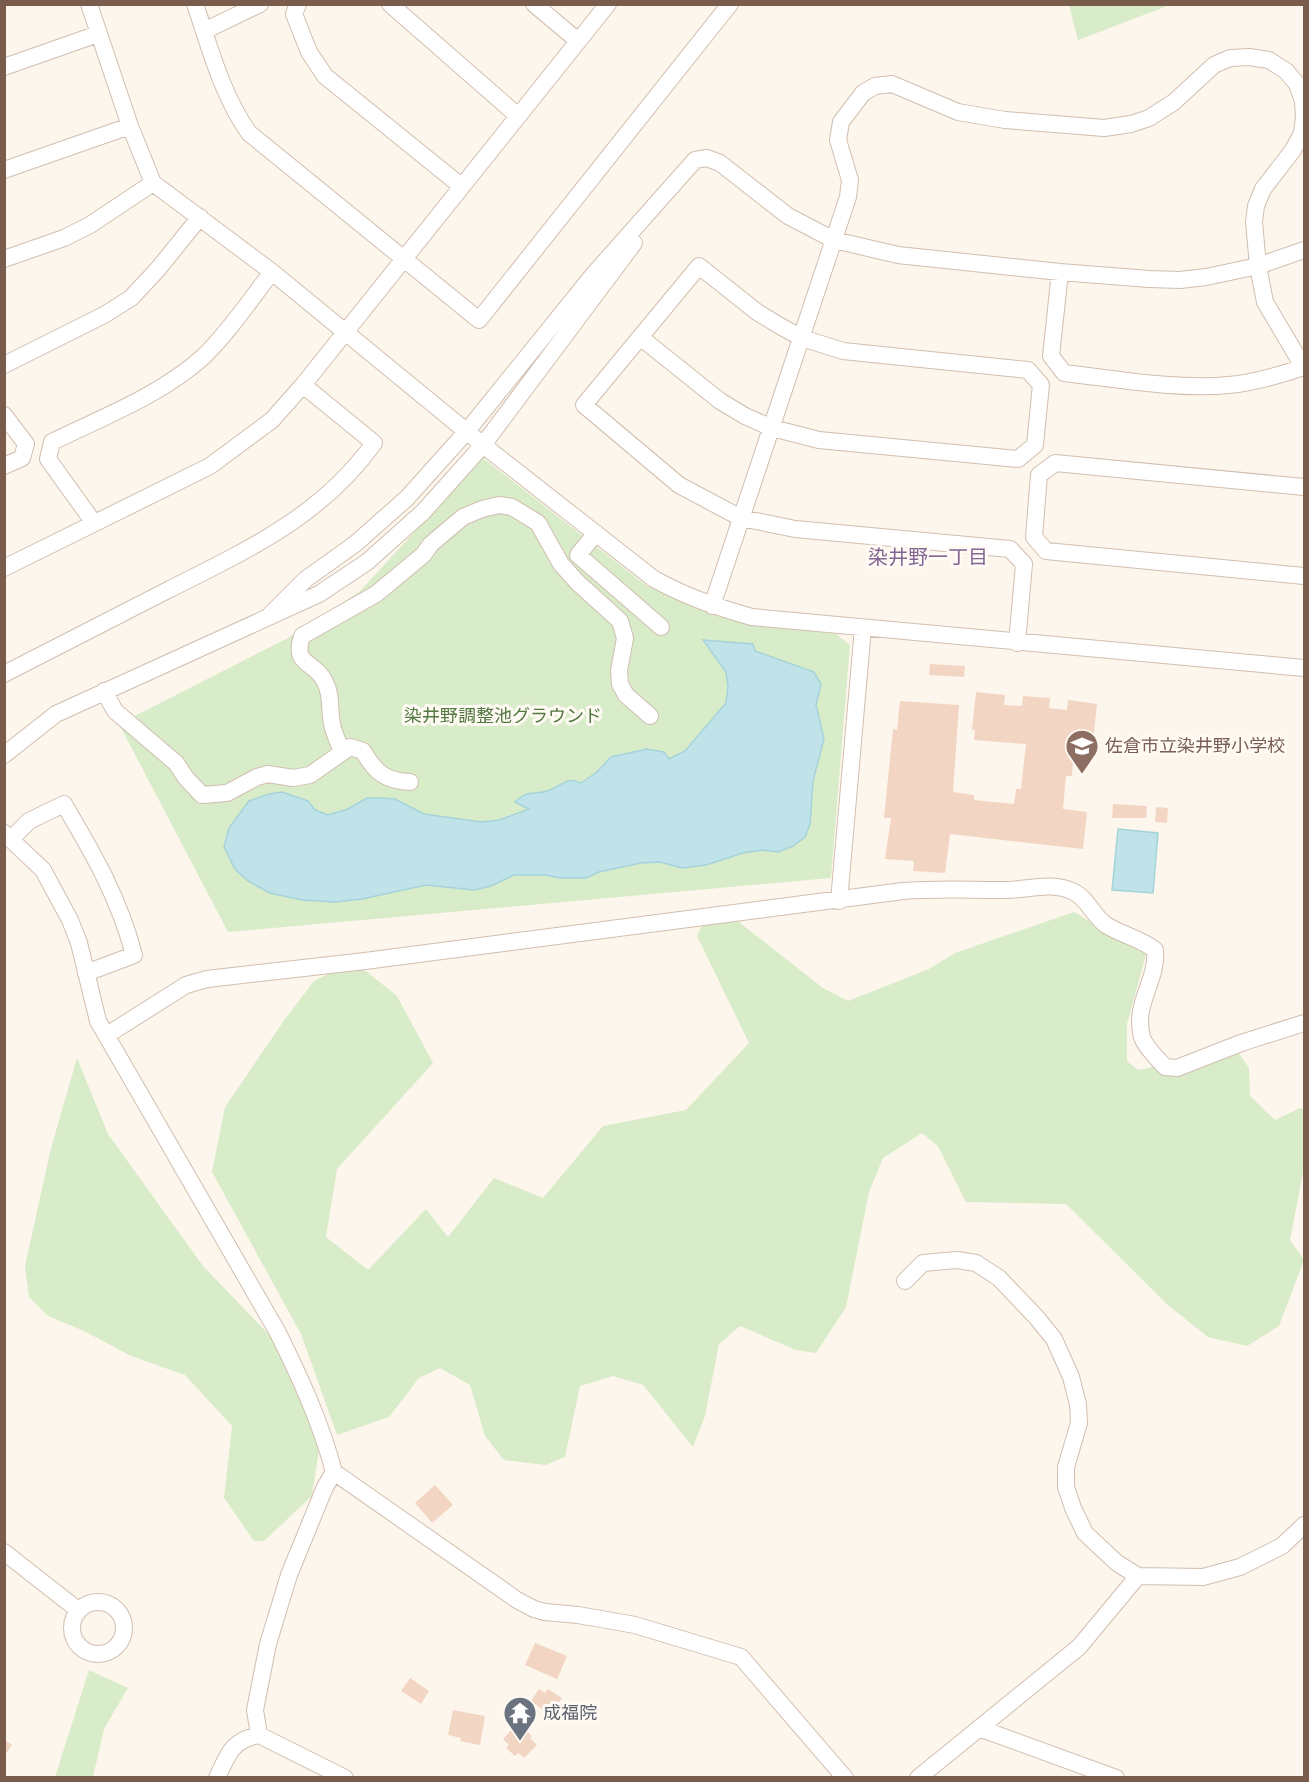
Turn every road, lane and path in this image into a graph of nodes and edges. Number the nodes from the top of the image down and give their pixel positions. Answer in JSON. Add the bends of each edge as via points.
{"nodes":[{"id":1,"x":88,"y":4,"type":"edge"},
{"id":2,"x":195,"y":4,"type":"edge"},
{"id":3,"x":260,"y":4,"type":"edge"},
{"id":4,"x":298,"y":4,"type":"edge"},
{"id":5,"x":390,"y":4,"type":"edge"},
{"id":6,"x":534,"y":4,"type":"edge"},
{"id":7,"x":608,"y":4,"type":"edge"},
{"id":8,"x":730,"y":4,"type":"edge"},
{"id":9,"x":204,"y":30,"type":"junction"},
{"id":10,"x":98,"y":33,"type":"junction"},
{"id":11,"x":578,"y":41,"type":"junction"},
{"id":12,"x":4,"y":67,"type":"edge"},
{"id":13,"x":518,"y":116,"type":"junction"},
{"id":14,"x":130,"y":126,"type":"junction"},
{"id":15,"x":694,"y":160,"type":"junction"},
{"id":16,"x":4,"y":170,"type":"edge"},
{"id":17,"x":153,"y":183,"type":"junction"},
{"id":18,"x":461,"y":186,"type":"junction"},
{"id":19,"x":200,"y":216,"type":"junction"},
{"id":20,"x":834,"y":240,"type":"junction"},
{"id":21,"x":1305,"y":249,"type":"edge"},
{"id":22,"x":4,"y":259,"type":"edge"},
{"id":23,"x":403,"y":259,"type":"junction"},
{"id":24,"x":1258,"y":266,"type":"junction"},
{"id":25,"x":273,"y":272,"type":"junction"},
{"id":26,"x":1060,"y":272,"type":"junction"},
{"id":27,"x":346,"y":332,"type":"junction"},
{"id":28,"x":640,"y":337,"type":"junction"},
{"id":29,"x":802,"y":338,"type":"junction"},
{"id":30,"x":4,"y":365,"type":"edge"},
{"id":31,"x":1304,"y":368,"type":"edge"},
{"id":32,"x":303,"y":386,"type":"junction"},
{"id":33,"x":4,"y":415,"type":"edge"},
{"id":34,"x":772,"y":428,"type":"junction"},
{"id":35,"x":467,"y":431,"type":"junction"},
{"id":36,"x":483,"y":445,"type":"junction"},
{"id":37,"x":4,"y":466,"type":"edge"},
{"id":38,"x":1305,"y":487,"type":"edge"},
{"id":39,"x":741,"y":518,"type":"junction"},
{"id":40,"x":94,"y":523,"type":"junction"},
{"id":41,"x":596,"y":533,"type":"junction"},
{"id":42,"x":4,"y":568,"type":"edge"},
{"id":43,"x":1305,"y":576,"type":"edge"},
{"id":44,"x":712,"y":606,"type":"junction"},
{"id":45,"x":269,"y":616,"type":"junction"},
{"id":46,"x":661,"y":627,"type":"dead end"},
{"id":47,"x":864,"y":628,"type":"junction"},
{"id":48,"x":1017,"y":643,"type":"junction"},
{"id":49,"x":1305,"y":668,"type":"edge"},
{"id":50,"x":4,"y":674,"type":"edge"},
{"id":51,"x":104,"y":691,"type":"junction"},
{"id":52,"x":650,"y":716,"type":"dead end"},
{"id":53,"x":342,"y":751,"type":"junction"},
{"id":54,"x":4,"y":754,"type":"edge"},
{"id":55,"x":410,"y":782,"type":"dead end"},
{"id":56,"x":8,"y":836,"type":"edge"},
{"id":57,"x":839,"y":901,"type":"junction"},
{"id":58,"x":86,"y":973,"type":"junction"},
{"id":59,"x":1305,"y":1023,"type":"edge"},
{"id":60,"x":107,"y":1035,"type":"junction"},
{"id":61,"x":905,"y":1281,"type":"dead end"},
{"id":62,"x":334,"y":1472,"type":"junction"},
{"id":63,"x":1305,"y":1525,"type":"edge"},
{"id":64,"x":4,"y":1552,"type":"edge"},
{"id":65,"x":1138,"y":1576,"type":"junction"},
{"id":66,"x":78,"y":1610,"type":"dead end"},
{"id":67,"x":979,"y":1728,"type":"junction"},
{"id":68,"x":260,"y":1735,"type":"junction"},
{"id":69,"x":217,"y":1778,"type":"edge"},
{"id":70,"x":345,"y":1778,"type":"edge"},
{"id":71,"x":845,"y":1778,"type":"edge"},
{"id":72,"x":918,"y":1778,"type":"edge"},
{"id":73,"x":1116,"y":1778,"type":"edge"}],
"edges":[{"from":1,"to":10,"type":"street"},
{"from":2,"to":9,"type":"street"},
{"from":3,"to":9,"type":"street"},
{"from":4,"to":18,"type":"street","via":[[294,14],[309,52],[325,76]]},
{"from":5,"to":13,"type":"street"},
{"from":6,"to":11,"type":"street"},
{"from":7,"to":11,"type":"street"},
{"from":8,"to":23,"type":"street","via":[[479,320]]},
{"from":9,"to":23,"type":"street","via":[[228,96],[249,133]]},
{"from":10,"to":12,"type":"street"},
{"from":10,"to":14,"type":"street"},
{"from":11,"to":13,"type":"street"},
{"from":13,"to":18,"type":"street"},
{"from":14,"to":16,"type":"street"},
{"from":14,"to":17,"type":"street"},
{"from":15,"to":20,"type":"street","via":[[720,163],[788,216]]},
{"from":15,"to":35,"type":"street","via":[[593,275]]},
{"from":15,"to":36,"type":"street"},
{"from":17,"to":19,"type":"street"},
{"from":17,"to":22,"type":"street","via":[[90,225]]},
{"from":18,"to":23,"type":"street"},
{"from":19,"to":25,"type":"street"},
{"from":19,"to":30,"type":"street","via":[[130,298]]},
{"from":20,"to":24,"type":"street","via":[[850,180],[838,140],[841,122],[863,93],[875,86],[892,84],[958,112],[1104,128],[1149,118],[1174,102],[1214,65],[1230,58],[1249,57],[1269,60],[1286,71],[1297,84],[1304,117],[1302,133],[1293,150],[1263,189],[1256,207]]},
{"from":20,"to":26,"type":"street","via":[[898,255]]},
{"from":20,"to":29,"type":"street"},
{"from":21,"to":24,"type":"street"},
{"from":23,"to":27,"type":"street"},
{"from":24,"to":26,"type":"street","via":[[1180,280]]},
{"from":24,"to":31,"type":"street","via":[[1265,302]]},
{"from":25,"to":27,"type":"street"},
{"from":25,"to":40,"type":"street","via":[[203,357],[158,390],[52,442],[48,459]]},
{"from":26,"to":31,"type":"street","via":[[1052,356],[1064,373],[1189,386],[1229,385]]},
{"from":27,"to":32,"type":"street"},
{"from":27,"to":35,"type":"street"},
{"from":28,"to":29,"type":"street","via":[[699,266],[757,312]]},
{"from":28,"to":34,"type":"street","via":[[720,401]]},
{"from":28,"to":39,"type":"street","via":[[584,405],[679,485]]},
{"from":29,"to":34,"type":"street"},
{"from":29,"to":34,"type":"street","via":[[843,351],[1028,370],[1041,385],[1035,445],[1018,459],[819,441]]},
{"from":32,"to":40,"type":"street","via":[[272,420],[210,466]]},
{"from":32,"to":50,"type":"street","via":[[374,443],[338,486],[259,544]]},
{"from":33,"to":37,"type":"street","via":[[26,444],[22,458]]},
{"from":34,"to":39,"type":"street"},
{"from":35,"to":36,"type":"street"},
{"from":35,"to":45,"type":"street","via":[[407,498],[306,579]]},
{"from":36,"to":41,"type":"street"},
{"from":36,"to":45,"type":"street","via":[[423,512],[367,562],[319,594]]},
{"from":38,"to":43,"type":"street","via":[[1055,463],[1040,475],[1034,537],[1046,551]]},
{"from":39,"to":44,"type":"street"},
{"from":39,"to":48,"type":"street","via":[[795,529],[1010,549],[1024,564]]},
{"from":40,"to":42,"type":"street"},
{"from":41,"to":44,"type":"street","via":[[654,579]]},
{"from":41,"to":46,"type":"street","via":[[579,555]]},
{"from":44,"to":47,"type":"street","via":[[752,617]]},
{"from":45,"to":51,"type":"street"},
{"from":47,"to":48,"type":"street"},
{"from":47,"to":57,"type":"street"},
{"from":48,"to":49,"type":"street"},
{"from":51,"to":53,"type":"street","via":[[116,711],[176,763],[202,795],[227,793],[268,774],[293,778],[310,775]]},
{"from":51,"to":54,"type":"street","via":[[56,714]]},
{"from":52,"to":53,"type":"street","via":[[620,684],[625,638],[620,621],[561,564],[538,523],[525,513],[499,505],[463,517],[376,594],[302,636],[298,647],[302,660],[325,681],[332,724]]},
{"from":53,"to":55,"type":"street","via":[[350,747],[363,751],[382,776],[395,782]]},
{"from":56,"to":58,"type":"street","via":[[43,870],[70,920]]},
{"from":56,"to":58,"type":"street","via":[[64,804],[101,866],[126,923],[134,955]]},
{"from":57,"to":59,"type":"street","via":[[930,889],[1013,890],[1045,885],[1073,892],[1107,926],[1143,940],[1155,950],[1156,962],[1141,1005],[1142,1039],[1165,1067],[1177,1068]]},
{"from":57,"to":60,"type":"street","via":[[207,979],[186,986]]},
{"from":58,"to":60,"type":"street","via":[[98,1021]]},
{"from":60,"to":62,"type":"street","via":[[277,1331],[300,1376]]},
{"from":61,"to":65,"type":"street","via":[[923,1263],[976,1263],[999,1278],[1054,1339],[1078,1404],[1079,1423],[1066,1467],[1066,1487],[1073,1508],[1085,1533],[1117,1563]]},
{"from":62,"to":68,"type":"street","via":[[289,1575],[268,1644],[255,1710]]},
{"from":62,"to":71,"type":"street","via":[[534,1609],[635,1625],[741,1657]]},
{"from":63,"to":65,"type":"street","via":[[1282,1546],[1240,1566],[1203,1577]]},
{"from":64,"to":66,"type":"street"},
{"from":65,"to":67,"type":"street","via":[[1079,1647]]},
{"from":67,"to":72,"type":"street"},
{"from":67,"to":73,"type":"street"},
{"from":68,"to":69,"type":"street","via":[[246,1737],[231,1748]]},
{"from":68,"to":70,"type":"street"}]}
